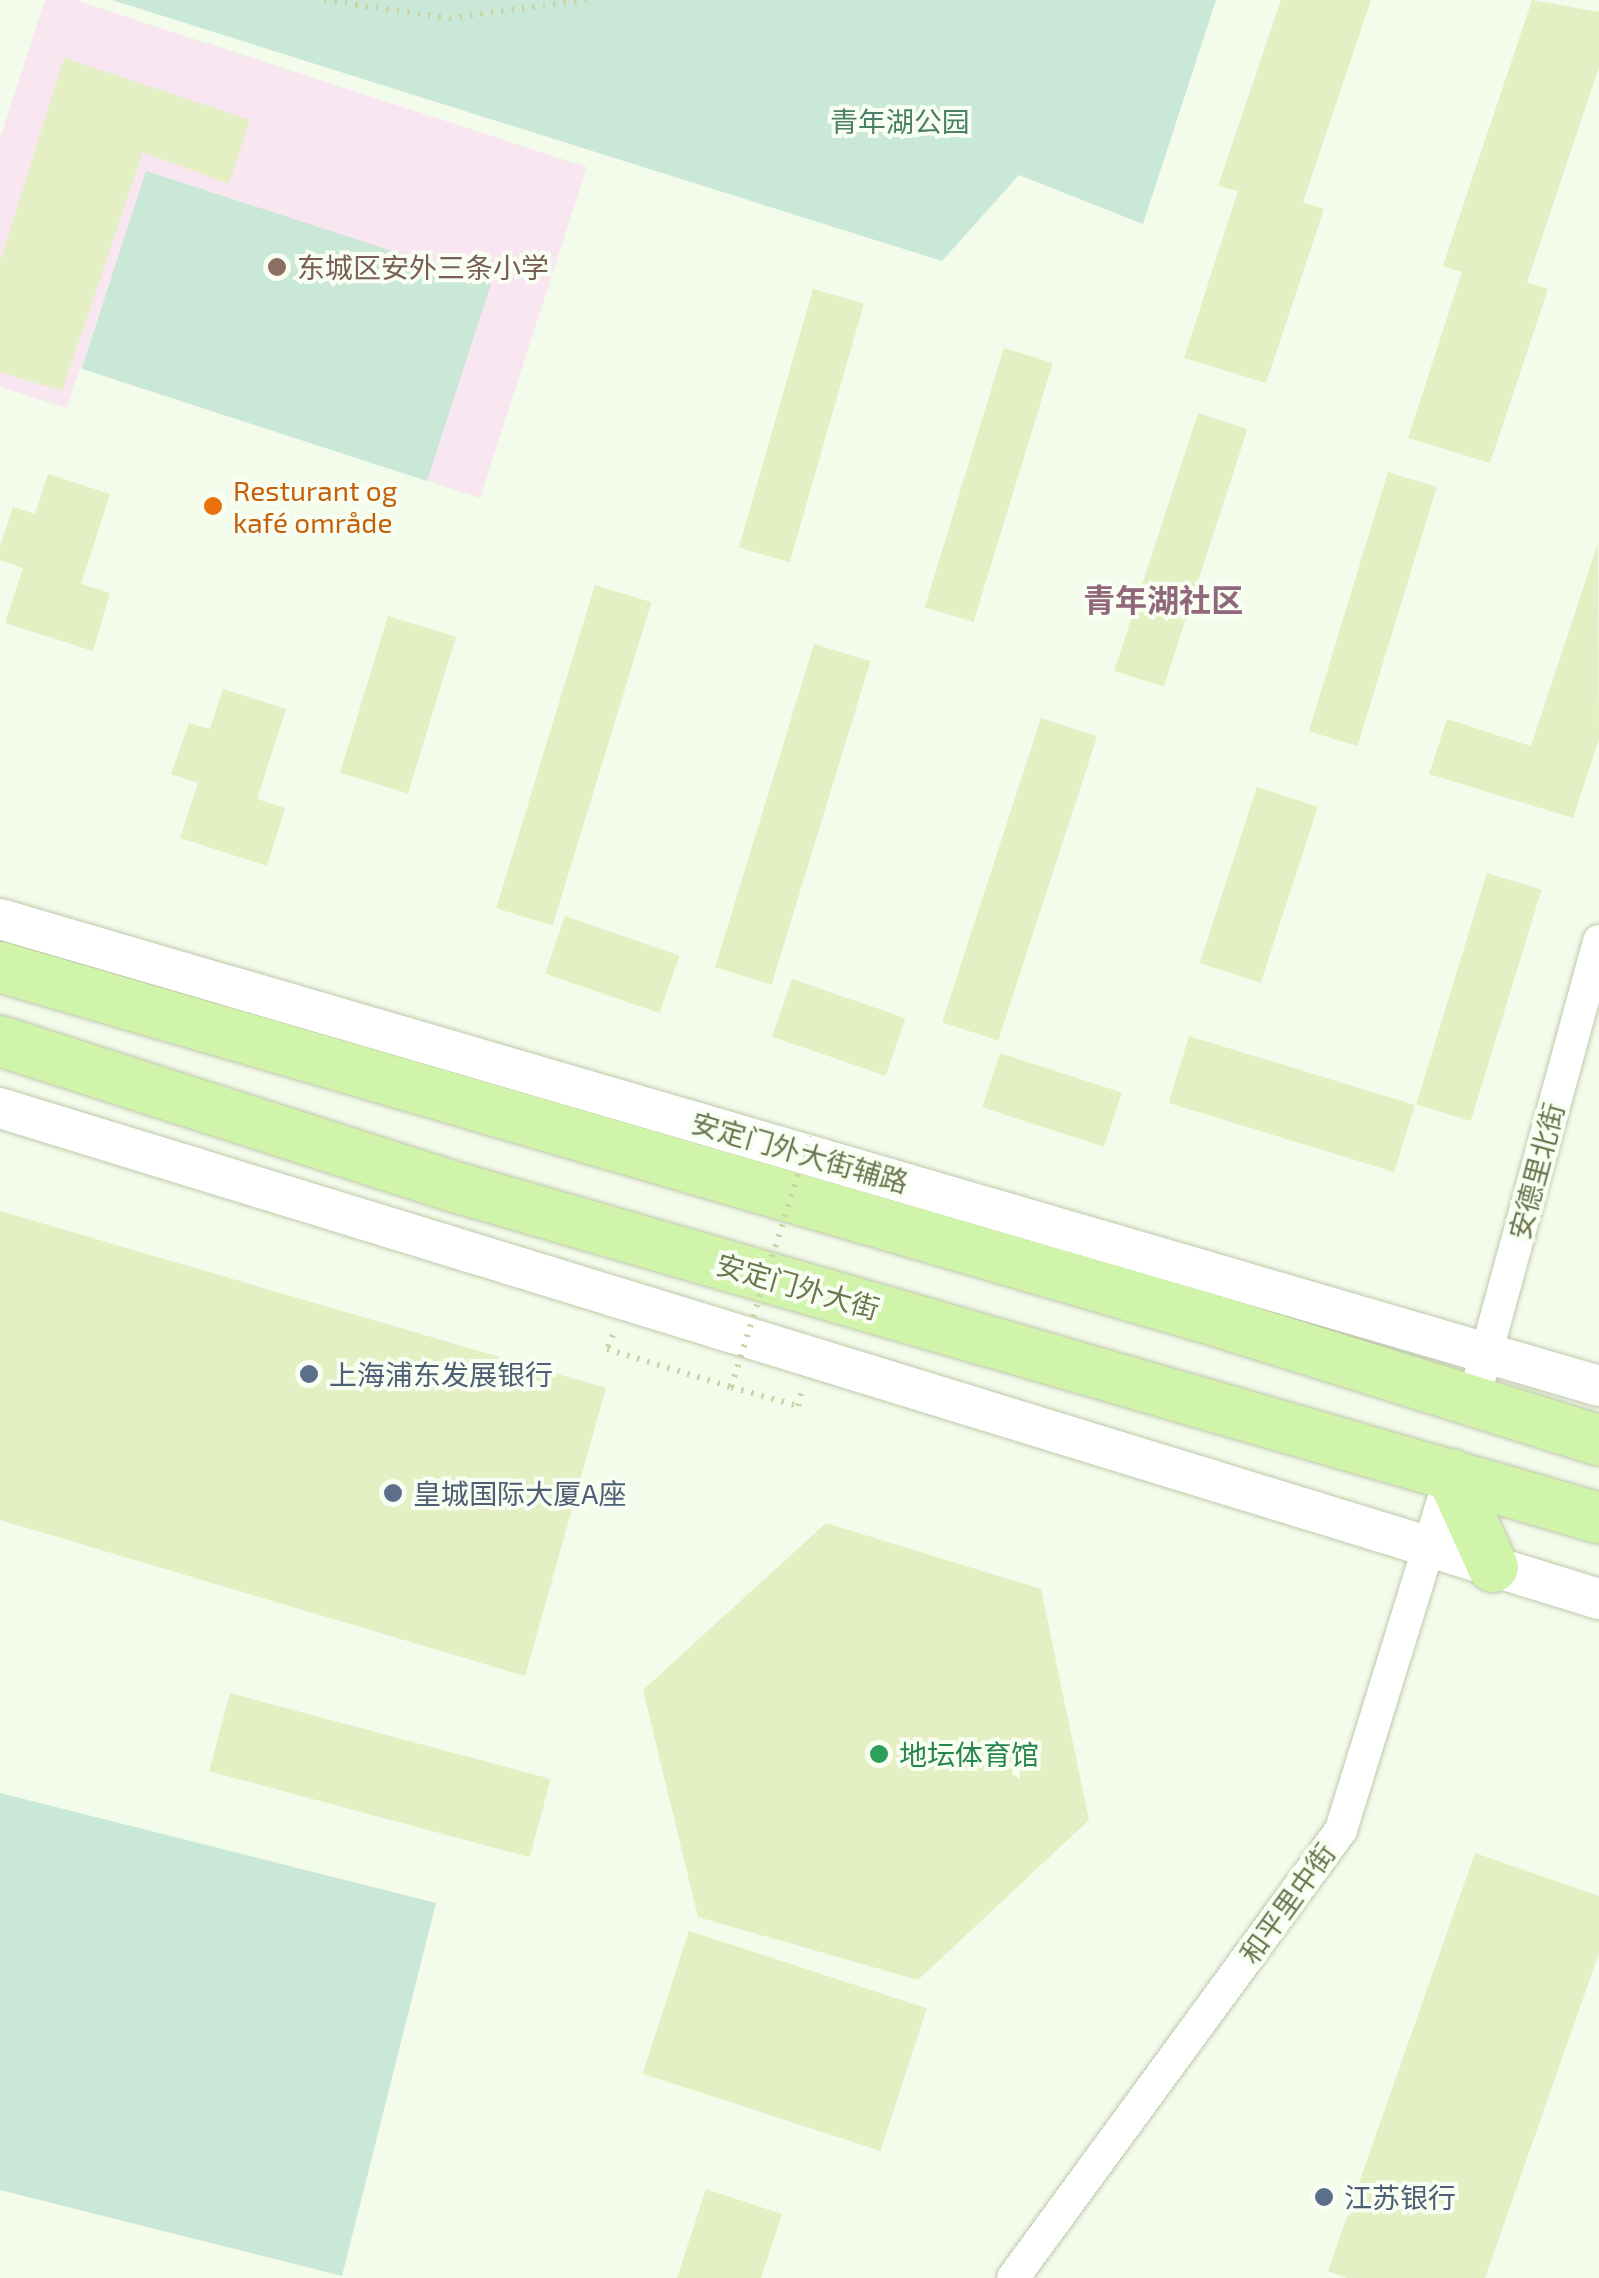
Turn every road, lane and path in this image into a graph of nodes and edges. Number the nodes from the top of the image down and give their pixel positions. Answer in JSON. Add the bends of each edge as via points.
{"nodes":[{"id":1,"x":324,"y":0,"type":"edge"},
{"id":2,"x":587,"y":0,"type":"edge"},
{"id":3,"x":0,"y":919,"type":"edge"},
{"id":4,"x":1599,"y":941,"type":"edge"},
{"id":5,"x":0,"y":967,"type":"edge"},
{"id":6,"x":0,"y":1041,"type":"edge"},
{"id":7,"x":0,"y":1108,"type":"edge"},
{"id":8,"x":810,"y":1136,"type":"dead end"},
{"id":9,"x":614,"y":1334,"type":"dead end"},
{"id":10,"x":1487,"y":1352,"type":"junction"},
{"id":11,"x":1599,"y":1386,"type":"edge"},
{"id":12,"x":731,"y":1387,"type":"junction"},
{"id":13,"x":801,"y":1392,"type":"dead end"},
{"id":14,"x":1472,"y":1402,"type":"junction"},
{"id":15,"x":1599,"y":1440,"type":"edge"},
{"id":16,"x":1451,"y":1474,"type":"junction"},
{"id":17,"x":1599,"y":1518,"type":"edge"},
{"id":18,"x":1429,"y":1547,"type":"junction"},
{"id":19,"x":1493,"y":1567,"type":"junction"},
{"id":20,"x":1599,"y":1599,"type":"edge"},
{"id":21,"x":1013,"y":2278,"type":"edge"}],
"edges":[{"from":1,"to":2,"type":"path","via":[[449,18]]},
{"from":3,"to":10,"type":"street","name":"安定门外大街辅路"},
{"from":4,"to":10,"type":"street","name":"安德里北街"},
{"from":5,"to":14,"type":"main road","via":[[1200,1316]]},
{"from":6,"to":16,"type":"main road","name":"安定门外大街","via":[[462,1189]]},
{"from":7,"to":18,"type":"street"},
{"from":8,"to":12,"type":"path","bridge":true},
{"from":9,"to":12,"type":"path","via":[[607,1348]]},
{"from":10,"to":11,"type":"street","name":"安定门外大街辅路"},
{"from":10,"to":14,"type":"street","name":"安德里北街"},
{"from":12,"to":13,"type":"path","via":[[798,1406]]},
{"from":14,"to":15,"type":"main road"},
{"from":16,"to":17,"type":"main road","name":"安定门外大街"},
{"from":16,"to":18,"type":"street","name":"和平里中街"},
{"from":16,"to":19,"type":"main road"},
{"from":18,"to":19,"type":"street"},
{"from":18,"to":21,"type":"street","name":"和平里中街","via":[[1341,1830]]},
{"from":19,"to":20,"type":"street"}]}
